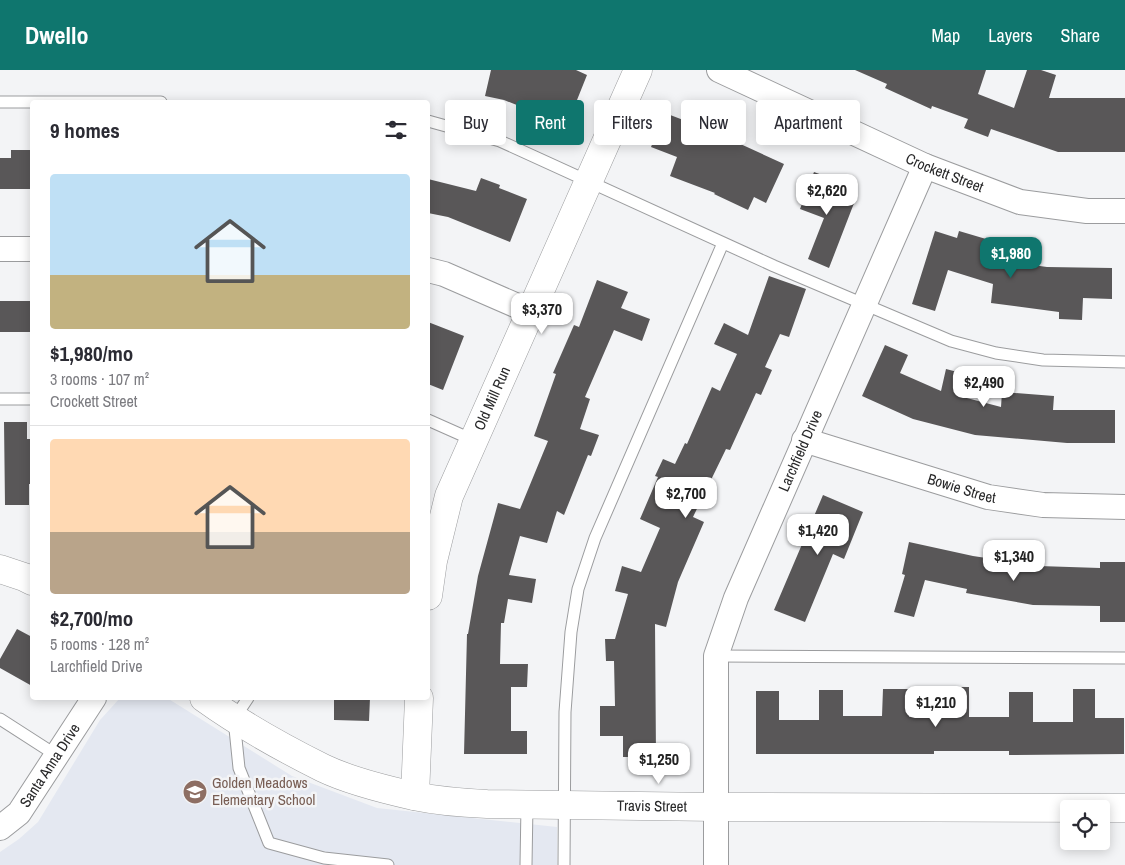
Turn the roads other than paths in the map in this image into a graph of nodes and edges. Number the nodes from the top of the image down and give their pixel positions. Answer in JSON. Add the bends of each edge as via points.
{"nodes":[{"id":1,"x":638,"y":70,"type":"edge"},
{"id":2,"x":719,"y":70,"type":"edge"},
{"id":3,"x":0,"y":102,"type":"edge"},
{"id":4,"x":30,"y":102,"type":"edge"},
{"id":5,"x":430,"y":122,"type":"edge"},
{"id":6,"x":925,"y":166,"type":"junction"},
{"id":7,"x":588,"y":181,"type":"junction"},
{"id":8,"x":1125,"y":211,"type":"edge"},
{"id":9,"x":724,"y":243,"type":"junction"},
{"id":10,"x":0,"y":249,"type":"edge"},
{"id":11,"x":30,"y":250,"type":"edge"},
{"id":12,"x":430,"y":270,"type":"edge"},
{"id":13,"x":863,"y":304,"type":"junction"},
{"id":14,"x":530,"y":311,"type":"junction"},
{"id":15,"x":1125,"y":362,"type":"edge"},
{"id":16,"x":0,"y":399,"type":"edge"},
{"id":17,"x":30,"y":399,"type":"edge"},
{"id":18,"x":430,"y":421,"type":"edge"},
{"id":19,"x":473,"y":440,"type":"junction"},
{"id":20,"x":804,"y":440,"type":"junction"},
{"id":21,"x":1125,"y":507,"type":"edge"},
{"id":22,"x":0,"y":569,"type":"edge"},
{"id":23,"x":30,"y":580,"type":"edge"},
{"id":24,"x":430,"y":582,"type":"edge"},
{"id":25,"x":716,"y":656,"type":"junction"},
{"id":26,"x":1125,"y":658,"type":"edge"},
{"id":27,"x":93,"y":700,"type":"edge"},
{"id":28,"x":211,"y":700,"type":"edge"},
{"id":29,"x":419,"y":700,"type":"edge"},
{"id":30,"x":241,"y":708,"type":"edge"},
{"id":31,"x":0,"y":719,"type":"edge"},
{"id":32,"x":56,"y":755,"type":"junction"},
{"id":33,"x":415,"y":796,"type":"junction"},
{"id":34,"x":527,"y":805,"type":"junction"},
{"id":35,"x":565,"y":805,"type":"junction"},
{"id":36,"x":716,"y":807,"type":"junction"},
{"id":37,"x":1125,"y":808,"type":"edge"},
{"id":38,"x":0,"y":828,"type":"edge"},
{"id":39,"x":388,"y":865,"type":"edge"},
{"id":40,"x":526,"y":865,"type":"edge"},
{"id":41,"x":564,"y":865,"type":"edge"},
{"id":42,"x":716,"y":865,"type":"edge"}],
"edges":[{"from":1,"to":7,"type":"street","name":"Old Mill Run"},
{"from":2,"to":6,"type":"street","name":"Crockett Street"},
{"from":3,"to":4,"type":"lane"},
{"from":5,"to":7,"type":"lane","via":[[500,142]]},
{"from":6,"to":8,"type":"street","name":"Crockett Street","via":[[1020,202]]},
{"from":6,"to":13,"type":"street","name":"Larchfield Drive"},
{"from":7,"to":9,"type":"lane"},
{"from":7,"to":14,"type":"street","name":"Old Mill Run"},
{"from":9,"to":13,"type":"lane"},
{"from":9,"to":35,"type":"lane","via":[[595,538],[578,589],[565,712]]},
{"from":10,"to":11,"type":"street"},
{"from":12,"to":14,"type":"street"},
{"from":13,"to":15,"type":"lane","via":[[951,341],[996,353],[1043,360]]},
{"from":13,"to":20,"type":"street","name":"Larchfield Drive"},
{"from":14,"to":19,"type":"street","name":"Old Mill Run"},
{"from":16,"to":17,"type":"lane"},
{"from":18,"to":19,"type":"lane"},
{"from":19,"to":24,"type":"street","name":"Old Mill Run","via":[[449,496]]},
{"from":20,"to":21,"type":"street","name":"Bowie Street","via":[[988,497],[1044,505]]},
{"from":20,"to":25,"type":"street","name":"Larchfield Drive","via":[[736,598]]},
{"from":22,"to":23,"type":"street"},
{"from":25,"to":26,"type":"lane"},
{"from":25,"to":36,"type":"street","name":"Larchfield Drive"},
{"from":27,"to":32,"type":"street","name":"Santa Anna Drive"},
{"from":28,"to":30,"type":"street","name":"Travis Street"},
{"from":29,"to":33,"type":"street"},
{"from":30,"to":33,"type":"street","name":"Travis Street","via":[[324,768]]},
{"from":30,"to":39,"type":"lane","via":[[239,768],[269,842],[324,858]]},
{"from":31,"to":32,"type":"lane"},
{"from":32,"to":38,"type":"street","name":"Santa Anna Drive","via":[[19,813]]},
{"from":33,"to":34,"type":"street","name":"Travis Street","via":[[455,802]]},
{"from":34,"to":35,"type":"street","name":"Travis Street"},
{"from":34,"to":40,"type":"lane"},
{"from":35,"to":36,"type":"street","name":"Travis Street"},
{"from":35,"to":41,"type":"lane"},
{"from":36,"to":37,"type":"street","name":"Travis Street"},
{"from":36,"to":42,"type":"street","name":"Larchfield Drive"}]}
